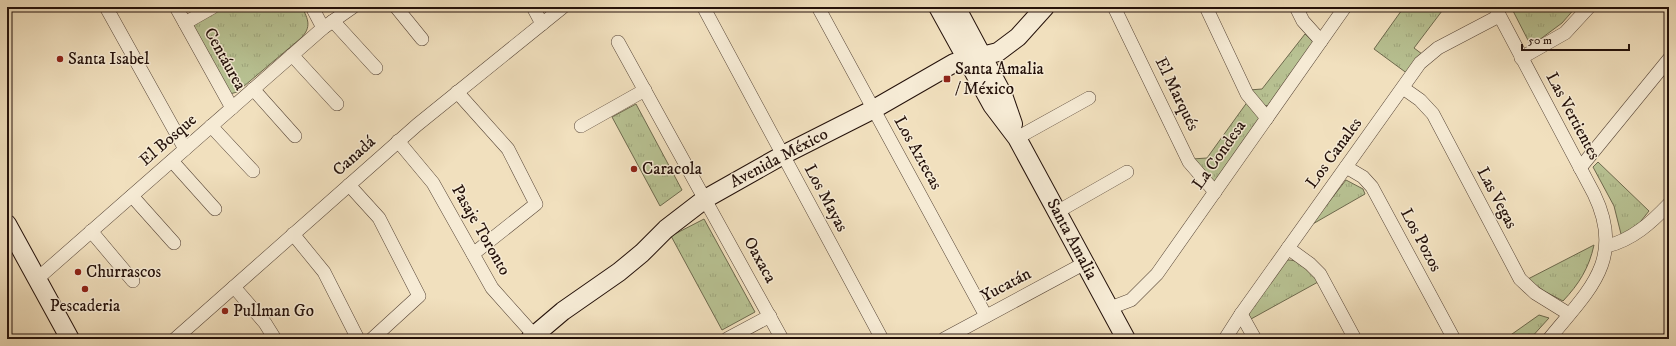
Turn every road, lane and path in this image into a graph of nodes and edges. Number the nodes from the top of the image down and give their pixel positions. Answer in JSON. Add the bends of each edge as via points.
{"nodes":[{"id":1,"x":106,"y":7,"type":"edge"},
{"id":2,"x":176,"y":7,"type":"edge"},
{"id":3,"x":213,"y":7,"type":"edge"},
{"id":4,"x":312,"y":7,"type":"edge"},
{"id":5,"x":352,"y":7,"type":"edge"},
{"id":6,"x":396,"y":7,"type":"edge"},
{"id":7,"x":533,"y":7,"type":"edge"},
{"id":8,"x":563,"y":7,"type":"edge"},
{"id":9,"x":818,"y":7,"type":"edge"},
{"id":10,"x":938,"y":7,"type":"edge"},
{"id":11,"x":956,"y":7,"type":"edge"},
{"id":12,"x":1045,"y":7,"type":"edge"},
{"id":13,"x":1114,"y":7,"type":"edge"},
{"id":14,"x":1206,"y":7,"type":"edge"},
{"id":15,"x":1296,"y":7,"type":"edge"},
{"id":16,"x":1345,"y":7,"type":"edge"},
{"id":17,"x":1589,"y":7,"type":"edge"},
{"id":18,"x":705,"y":10,"type":"dead end"},
{"id":19,"x":1497,"y":11,"type":"edge"},
{"id":20,"x":185,"y":23,"type":"junction"},
{"id":21,"x":328,"y":24,"type":"junction"},
{"id":22,"x":542,"y":24,"type":"junction"},
{"id":23,"x":422,"y":39,"type":"dead end"},
{"id":24,"x":1321,"y":41,"type":"junction"},
{"id":25,"x":618,"y":42,"type":"dead end"},
{"id":26,"x":292,"y":55,"type":"junction"},
{"id":27,"x":975,"y":58,"type":"junction"},
{"id":28,"x":1522,"y":58,"type":"junction"},
{"id":29,"x":1669,"y":59,"type":"edge"},
{"id":30,"x":376,"y":68,"type":"dead end"},
{"id":31,"x":1403,"y":88,"type":"junction"},
{"id":32,"x":253,"y":89,"type":"junction"},
{"id":33,"x":645,"y":90,"type":"junction"},
{"id":34,"x":457,"y":92,"type":"junction"},
{"id":35,"x":1089,"y":98,"type":"dead end"},
{"id":36,"x":337,"y":104,"type":"dead end"},
{"id":37,"x":232,"y":108,"type":"junction"},
{"id":38,"x":874,"y":109,"type":"junction"},
{"id":39,"x":1267,"y":118,"type":"junction"},
{"id":40,"x":211,"y":126,"type":"junction"},
{"id":41,"x":581,"y":126,"type":"dead end"},
{"id":42,"x":295,"y":136,"type":"dead end"},
{"id":43,"x":1017,"y":138,"type":"junction"},
{"id":44,"x":398,"y":141,"type":"junction"},
{"id":45,"x":185,"y":149,"type":"junction"},
{"id":46,"x":783,"y":155,"type":"junction"},
{"id":47,"x":172,"y":161,"type":"junction"},
{"id":48,"x":1346,"y":167,"type":"junction"},
{"id":49,"x":1580,"y":168,"type":"junction"},
{"id":50,"x":253,"y":171,"type":"dead end"},
{"id":51,"x":1127,"y":172,"type":"dead end"},
{"id":52,"x":349,"y":185,"type":"junction"},
{"id":53,"x":1215,"y":192,"type":"junction"},
{"id":54,"x":132,"y":196,"type":"junction"},
{"id":55,"x":705,"y":198,"type":"junction"},
{"id":56,"x":1669,"y":204,"type":"edge"},
{"id":57,"x":215,"y":209,"type":"dead end"},
{"id":58,"x":1057,"y":212,"type":"junction"},
{"id":59,"x":7,"y":224,"type":"edge"},
{"id":60,"x":91,"y":231,"type":"junction"},
{"id":61,"x":293,"y":234,"type":"junction"},
{"id":62,"x":174,"y":243,"type":"dead end"},
{"id":63,"x":1606,"y":246,"type":"junction"},
{"id":64,"x":1288,"y":248,"type":"junction"},
{"id":65,"x":473,"y":254,"type":"junction"},
{"id":66,"x":1085,"y":263,"type":"junction"},
{"id":67,"x":37,"y":278,"type":"junction"},
{"id":68,"x":133,"y":281,"type":"dead end"},
{"id":69,"x":234,"y":287,"type":"junction"},
{"id":70,"x":1110,"y":308,"type":"junction"},
{"id":71,"x":1241,"y":314,"type":"junction"},
{"id":72,"x":1569,"y":314,"type":"junction"},
{"id":73,"x":770,"y":316,"type":"junction"},
{"id":74,"x":986,"y":316,"type":"junction"},
{"id":75,"x":532,"y":337,"type":"edge"},
{"id":76,"x":178,"y":338,"type":"edge"},
{"id":77,"x":70,"y":339,"type":"edge"},
{"id":78,"x":274,"y":339,"type":"edge"},
{"id":79,"x":358,"y":339,"type":"edge"},
{"id":80,"x":372,"y":339,"type":"edge"},
{"id":81,"x":727,"y":339,"type":"edge"},
{"id":82,"x":782,"y":339,"type":"edge"},
{"id":83,"x":882,"y":339,"type":"edge"},
{"id":84,"x":944,"y":339,"type":"edge"},
{"id":85,"x":1126,"y":339,"type":"edge"},
{"id":86,"x":1225,"y":339,"type":"edge"},
{"id":87,"x":1255,"y":339,"type":"edge"},
{"id":88,"x":1355,"y":339,"type":"edge"},
{"id":89,"x":1454,"y":339,"type":"edge"},
{"id":90,"x":1549,"y":339,"type":"edge"}],
"edges":[{"from":1,"to":45,"type":"street"},
{"from":2,"to":20,"type":"street","name":"Centáurea"},
{"from":3,"to":20,"type":"street"},
{"from":4,"to":21,"type":"street"},
{"from":5,"to":21,"type":"street","name":"El Bosque"},
{"from":6,"to":23,"type":"street"},
{"from":7,"to":22,"type":"street"},
{"from":8,"to":22,"type":"street","name":"Canadá"},
{"from":9,"to":38,"type":"street","name":"Los Aztecas"},
{"from":10,"to":27,"type":"street","name":"Santa Amalia"},
{"from":11,"to":27,"type":"street","name":"Santa Amalia"},
{"from":12,"to":27,"type":"street","name":"Avenida México","via":[[1028,27],[998,52]]},
{"from":13,"to":53,"type":"street","name":"El Marqués","via":[[1190,162]]},
{"from":14,"to":39,"type":"street","via":[[1247,94]]},
{"from":15,"to":24,"type":"street","via":[[1303,22]]},
{"from":16,"to":24,"type":"street","name":"La Condesa"},
{"from":17,"to":28,"type":"street","via":[[1565,33]]},
{"from":18,"to":46,"type":"street","name":"Los Mayas"},
{"from":19,"to":28,"type":"street","name":"Las Vertientes"},
{"from":19,"to":31,"type":"street","name":"Los Canales","via":[[1427,56]]},
{"from":20,"to":37,"type":"street","name":"Centáurea"},
{"from":21,"to":26,"type":"street","name":"El Bosque"},
{"from":21,"to":30,"type":"street"},
{"from":22,"to":34,"type":"street","name":"Canadá"},
{"from":24,"to":39,"type":"street","name":"La Condesa"},
{"from":25,"to":33,"type":"street","name":"Oaxaca"},
{"from":26,"to":32,"type":"street","name":"El Bosque"},
{"from":26,"to":36,"type":"street"},
{"from":27,"to":38,"type":"street","name":"Avenida México","via":[[954,63]]},
{"from":27,"to":43,"type":"street","name":"Santa Amalia","via":[[1003,95]]},
{"from":28,"to":49,"type":"street","name":"Las Vertientes"},
{"from":29,"to":49,"type":"street"},
{"from":31,"to":48,"type":"street","name":"Los Canales"},
{"from":31,"to":72,"type":"street","name":"Las Vegas","via":[[1420,100],[1433,114],[1520,279],[1535,293]]},
{"from":32,"to":37,"type":"street","name":"El Bosque"},
{"from":32,"to":42,"type":"street"},
{"from":33,"to":41,"type":"street"},
{"from":33,"to":55,"type":"street","name":"Oaxaca"},
{"from":34,"to":44,"type":"street","name":"Canadá"},
{"from":34,"to":65,"type":"street","via":[[508,148],[536,204]]},
{"from":35,"to":43,"type":"street"},
{"from":37,"to":40,"type":"street","name":"El Bosque"},
{"from":38,"to":46,"type":"street","name":"Avenida México"},
{"from":38,"to":74,"type":"street","name":"Los Aztecas"},
{"from":39,"to":53,"type":"street","name":"La Condesa"},
{"from":40,"to":45,"type":"street","name":"El Bosque"},
{"from":40,"to":50,"type":"street"},
{"from":43,"to":58,"type":"street","name":"Santa Amalia"},
{"from":44,"to":52,"type":"street","name":"Canadá"},
{"from":44,"to":65,"type":"street","name":"Pasaje Toronto","via":[[433,183]]},
{"from":45,"to":47,"type":"street","name":"El Bosque"},
{"from":46,"to":55,"type":"street","name":"Avenida México"},
{"from":46,"to":83,"type":"street","name":"Los Mayas"},
{"from":47,"to":54,"type":"street","name":"El Bosque"},
{"from":47,"to":57,"type":"street"},
{"from":48,"to":64,"type":"street","name":"Los Canales"},
{"from":48,"to":89,"type":"street","name":"Los Pozos","via":[[1363,177],[1372,187]]},
{"from":49,"to":63,"type":"street","name":"Las Vertientes","via":[[1600,207]]},
{"from":51,"to":58,"type":"street"},
{"from":52,"to":61,"type":"street","name":"Canadá"},
{"from":52,"to":80,"type":"street","via":[[379,218],[419,296]]},
{"from":53,"to":70,"type":"street","name":"La Condesa","via":[[1157,274],[1131,300]]},
{"from":54,"to":60,"type":"street","name":"El Bosque"},
{"from":54,"to":62,"type":"street"},
{"from":55,"to":73,"type":"street","name":"Oaxaca"},
{"from":55,"to":75,"type":"street","name":"Avenida México","via":[[619,272],[563,311]]},
{"from":56,"to":63,"type":"street","via":[[1632,236],[1620,243]]},
{"from":58,"to":66,"type":"street","name":"Santa Amalia"},
{"from":59,"to":67,"type":"street"},
{"from":60,"to":67,"type":"street","name":"El Bosque"},
{"from":60,"to":68,"type":"street"},
{"from":61,"to":69,"type":"street","name":"Canadá"},
{"from":61,"to":79,"type":"street","via":[[324,272]]},
{"from":63,"to":72,"type":"street","name":"Las Vertientes","via":[[1595,282]]},
{"from":64,"to":71,"type":"street","name":"Los Canales"},
{"from":64,"to":88,"type":"street","via":[[1320,274]]},
{"from":65,"to":75,"type":"street","name":"Pasaje Toronto","via":[[492,288]]},
{"from":66,"to":70,"type":"street","name":"Santa Amalia"},
{"from":66,"to":74,"type":"street","name":"Yucatán"},
{"from":67,"to":77,"type":"street"},
{"from":69,"to":76,"type":"street","name":"Canadá"},
{"from":69,"to":78,"type":"street","via":[[265,323]]},
{"from":70,"to":85,"type":"street","name":"Santa Amalia"},
{"from":71,"to":86,"type":"street","name":"Los Canales"},
{"from":71,"to":87,"type":"street"},
{"from":72,"to":90,"type":"street","name":"Las Vertientes"},
{"from":73,"to":81,"type":"street"},
{"from":73,"to":82,"type":"street","name":"Oaxaca"},
{"from":74,"to":84,"type":"street","name":"Yucatán"}]}
